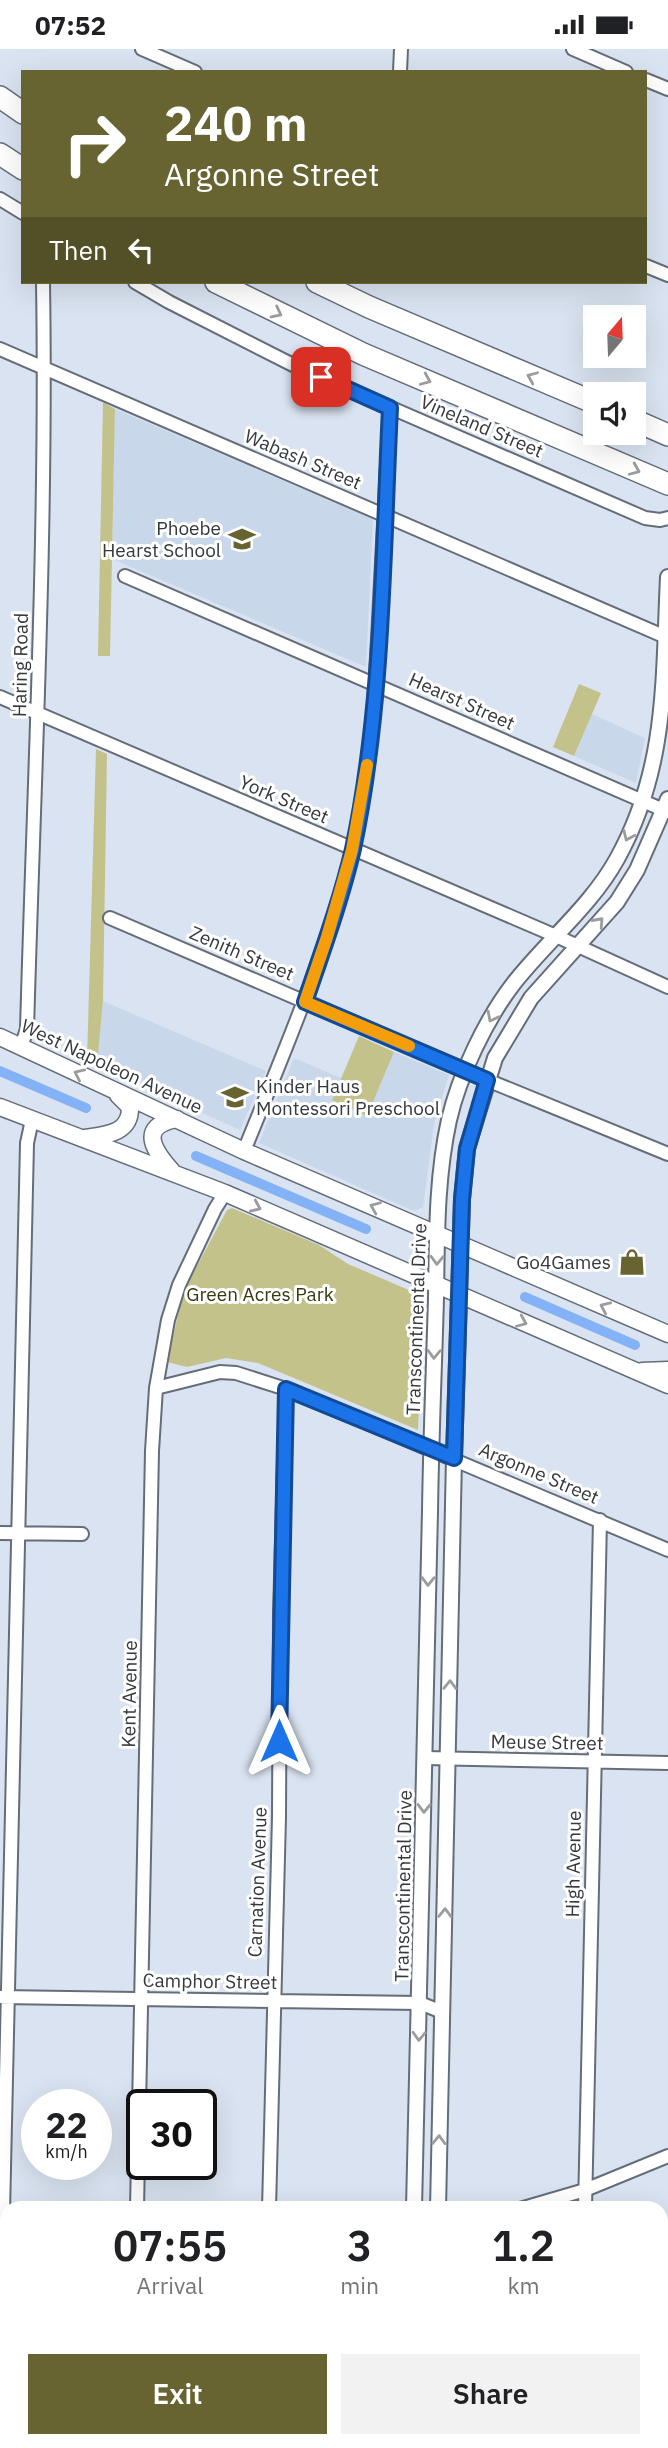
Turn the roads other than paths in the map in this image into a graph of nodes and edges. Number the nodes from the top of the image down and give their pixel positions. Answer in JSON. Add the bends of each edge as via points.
{"nodes":[{"id":1,"x":142,"y":49,"type":"edge"},
{"id":2,"x":401,"y":49,"type":"edge"},
{"id":3,"x":573,"y":49,"type":"edge"},
{"id":4,"x":190,"y":70,"type":"edge"},
{"id":5,"x":400,"y":70,"type":"edge"},
{"id":6,"x":621,"y":70,"type":"edge"},
{"id":7,"x":647,"y":80,"type":"edge"},
{"id":8,"x":668,"y":89,"type":"edge"},
{"id":9,"x":0,"y":97,"type":"edge"},
{"id":10,"x":21,"y":112,"type":"edge"},
{"id":11,"x":0,"y":154,"type":"edge"},
{"id":12,"x":21,"y":168,"type":"edge"},
{"id":13,"x":0,"y":199,"type":"edge"},
{"id":14,"x":21,"y":212,"type":"edge"},
{"id":15,"x":647,"y":266,"type":"edge"},
{"id":16,"x":668,"y":275,"type":"edge"},
{"id":17,"x":43,"y":284,"type":"edge"},
{"id":18,"x":138,"y":284,"type":"edge"},
{"id":19,"x":220,"y":284,"type":"edge"},
{"id":20,"x":321,"y":284,"type":"edge"},
{"id":21,"x":0,"y":349,"type":"edge"},
{"id":22,"x":45,"y":368,"type":"junction"},
{"id":23,"x":583,"y":398,"type":"edge"},
{"id":24,"x":390,"y":408,"type":"junction"},
{"id":25,"x":646,"y":425,"type":"edge"},
{"id":26,"x":668,"y":435,"type":"edge"},
{"id":27,"x":668,"y":484,"type":"edge"},
{"id":28,"x":385,"y":515,"type":"junction"},
{"id":29,"x":668,"y":518,"type":"edge"},
{"id":30,"x":125,"y":576,"type":"dead end"},
{"id":31,"x":668,"y":577,"type":"edge"},
{"id":32,"x":666,"y":637,"type":"edge"},
{"id":33,"x":376,"y":684,"type":"junction"},
{"id":34,"x":0,"y":697,"type":"edge"},
{"id":35,"x":39,"y":714,"type":"junction"},
{"id":36,"x":643,"y":801,"type":"junction"},
{"id":37,"x":667,"y":807,"type":"edge"},
{"id":38,"x":352,"y":850,"type":"junction"},
{"id":39,"x":110,"y":918,"type":"dead end"},
{"id":40,"x":556,"y":936,"type":"junction"},
{"id":41,"x":577,"y":946,"type":"junction"},
{"id":42,"x":668,"y":987,"type":"edge"},
{"id":43,"x":305,"y":1002,"type":"junction"},
{"id":44,"x":0,"y":1037,"type":"edge"},
{"id":45,"x":21,"y":1047,"type":"junction"},
{"id":46,"x":466,"y":1071,"type":"junction"},
{"id":47,"x":487,"y":1080,"type":"junction"},
{"id":48,"x":113,"y":1089,"type":"junction"},
{"id":49,"x":0,"y":1107,"type":"edge"},
{"id":50,"x":177,"y":1119,"type":"junction"},
{"id":51,"x":32,"y":1120,"type":"junction"},
{"id":52,"x":83,"y":1139,"type":"junction"},
{"id":53,"x":244,"y":1151,"type":"junction"},
{"id":54,"x":668,"y":1154,"type":"edge"},
{"id":55,"x":174,"y":1173,"type":"junction"},
{"id":56,"x":225,"y":1193,"type":"junction"},
{"id":57,"x":437,"y":1234,"type":"junction"},
{"id":58,"x":461,"y":1244,"type":"junction"},
{"id":59,"x":436,"y":1285,"type":"junction"},
{"id":60,"x":459,"y":1296,"type":"junction"},
{"id":61,"x":668,"y":1334,"type":"edge"},
{"id":62,"x":633,"y":1370,"type":"junction"},
{"id":63,"x":668,"y":1370,"type":"edge"},
{"id":64,"x":668,"y":1385,"type":"edge"},
{"id":65,"x":156,"y":1388,"type":"junction"},
{"id":66,"x":286,"y":1389,"type":"junction"},
{"id":67,"x":431,"y":1448,"type":"junction"},
{"id":68,"x":454,"y":1458,"type":"junction"},
{"id":69,"x":600,"y":1520,"type":"junction"},
{"id":70,"x":0,"y":1533,"type":"edge"},
{"id":71,"x":17,"y":1533,"type":"junction"},
{"id":72,"x":82,"y":1534,"type":"dead end"},
{"id":73,"x":668,"y":1550,"type":"edge"},
{"id":74,"x":425,"y":1758,"type":"junction"},
{"id":75,"x":449,"y":1759,"type":"junction"},
{"id":76,"x":594,"y":1762,"type":"junction"},
{"id":77,"x":668,"y":1763,"type":"edge"},
{"id":78,"x":3,"y":1997,"type":"edge"},
{"id":79,"x":140,"y":1999,"type":"junction"},
{"id":80,"x":273,"y":2002,"type":"junction"},
{"id":81,"x":420,"y":2003,"type":"junction"},
{"id":82,"x":442,"y":2012,"type":"junction"},
{"id":83,"x":668,"y":2156,"type":"edge"},
{"id":84,"x":415,"y":2163,"type":"junction"},
{"id":85,"x":439,"y":2165,"type":"junction"},
{"id":86,"x":585,"y":2190,"type":"junction"},
{"id":87,"x":1,"y":2201,"type":"edge"},
{"id":88,"x":137,"y":2201,"type":"edge"},
{"id":89,"x":269,"y":2201,"type":"edge"},
{"id":90,"x":414,"y":2201,"type":"edge"},
{"id":91,"x":438,"y":2201,"type":"edge"},
{"id":92,"x":547,"y":2201,"type":"edge"},
{"id":93,"x":585,"y":2201,"type":"edge"}],
"edges":[{"from":1,"to":4,"type":"street"},
{"from":2,"to":5,"type":"street"},
{"from":3,"to":6,"type":"street"},
{"from":7,"to":8,"type":"street"},
{"from":9,"to":10,"type":"highway"},
{"from":11,"to":12,"type":"highway"},
{"from":13,"to":14,"type":"street"},
{"from":15,"to":16,"type":"street"},
{"from":17,"to":22,"type":"street","name":"Haring Road"},
{"from":18,"to":24,"type":"street","name":"Vineland Street","via":[[297,367]]},
{"from":19,"to":27,"type":"highway","one_way":true,"via":[[363,354]]},
{"from":23,"to":20,"type":"highway","one_way":true},
{"from":21,"to":22,"type":"street","name":"Wabash Street"},
{"from":22,"to":28,"type":"street","name":"Wabash Street"},
{"from":22,"to":35,"type":"street","name":"Haring Road"},
{"from":24,"to":28,"type":"street"},
{"from":24,"to":29,"type":"street","name":"Vineland Street","via":[[645,517]]},
{"from":25,"to":26,"type":"highway"},
{"from":28,"to":32,"type":"street","name":"Wabash Street"},
{"from":28,"to":33,"type":"street"},
{"from":30,"to":33,"type":"street","name":"Hearst Street"},
{"from":31,"to":32,"type":"street","name":"Transcontinental Drive"},
{"from":32,"to":36,"type":"street","name":"Transcontinental Drive","via":[[661,726]]},
{"from":33,"to":36,"type":"street","name":"Hearst Street"},
{"from":33,"to":38,"type":"street"},
{"from":34,"to":35,"type":"street","name":"York Street"},
{"from":35,"to":38,"type":"street","name":"York Street"},
{"from":35,"to":45,"type":"street","name":"Haring Road","via":[[27,1029]]},
{"from":36,"to":37,"type":"street","name":"Hearst Street"},
{"from":36,"to":40,"type":"street","name":"Transcontinental Drive","one_way":true,"via":[[603,881]]},
{"from":41,"to":37,"type":"street","one_way":true,"via":[[617,902]]},
{"from":38,"to":40,"type":"street","name":"York Street"},
{"from":38,"to":43,"type":"street"},
{"from":39,"to":43,"type":"street","name":"Zenith Street"},
{"from":40,"to":41,"type":"street","name":"York Street"},
{"from":40,"to":46,"type":"street","name":"Transcontinental Drive","one_way":true,"via":[[497,1007]]},
{"from":41,"to":42,"type":"street","name":"York Street"},
{"from":41,"to":47,"type":"street","via":[[531,998]]},
{"from":43,"to":46,"type":"street","name":"Zenith Street"},
{"from":43,"to":53,"type":"street"},
{"from":44,"to":45,"type":"main road","name":"West Napoleon Avenue"},
{"from":48,"to":45,"type":"main road","name":"West Napoleon Avenue","one_way":true},
{"from":46,"to":47,"type":"street","name":"Zenith Street"},
{"from":46,"to":57,"type":"street","name":"Transcontinental Drive","via":[[450,1115],[440,1169]]},
{"from":47,"to":54,"type":"street","name":"Zenith Street"},
{"from":47,"to":58,"type":"street","via":[[467,1149]]},
{"from":48,"to":50,"type":"main road","name":"West Napoleon Avenue"},
{"from":48,"to":52,"type":"main road","via":[[130,1107],[129,1120],[116,1132]]},
{"from":49,"to":51,"type":"main road"},
{"from":50,"to":53,"type":"main road","name":"West Napoleon Avenue"},
{"from":50,"to":55,"type":"main road","via":[[159,1125],[152,1138],[154,1148]]},
{"from":51,"to":52,"type":"main road"},
{"from":51,"to":71,"type":"street","via":[[27,1143]]},
{"from":52,"to":55,"type":"main road"},
{"from":57,"to":53,"type":"main road","name":"West Napoleon Avenue","one_way":true},
{"from":55,"to":56,"type":"main road"},
{"from":56,"to":59,"type":"main road","one_way":true},
{"from":56,"to":65,"type":"street","name":"Kent Avenue","via":[[179,1285]]},
{"from":57,"to":58,"type":"main road","name":"West Napoleon Avenue"},
{"from":57,"to":59,"type":"street","name":"Transcontinental Drive","one_way":true},
{"from":58,"to":60,"type":"street"},
{"from":61,"to":58,"type":"main road","name":"West Napoleon Avenue","one_way":true},
{"from":59,"to":60,"type":"main road"},
{"from":59,"to":67,"type":"street","name":"Transcontinental Drive","one_way":true},
{"from":60,"to":62,"type":"main road","one_way":true},
{"from":60,"to":68,"type":"street"},
{"from":62,"to":63,"type":"main road"},
{"from":62,"to":64,"type":"main road"},
{"from":65,"to":66,"type":"street","name":"Argonne Street","via":[[220,1372]]},
{"from":65,"to":79,"type":"street","name":"Kent Avenue"},
{"from":66,"to":67,"type":"street","name":"Argonne Street"},
{"from":66,"to":80,"type":"street","name":"Carnation Avenue"},
{"from":67,"to":68,"type":"street","name":"Argonne Street"},
{"from":67,"to":74,"type":"street","name":"Transcontinental Drive","one_way":true},
{"from":68,"to":69,"type":"street","name":"Argonne Street"},
{"from":75,"to":68,"type":"street","one_way":true},
{"from":69,"to":73,"type":"street","name":"Argonne Street"},
{"from":69,"to":76,"type":"street","name":"High Avenue"},
{"from":70,"to":71,"type":"street"},
{"from":71,"to":72,"type":"street"},
{"from":71,"to":78,"type":"street"},
{"from":74,"to":75,"type":"street","name":"Meuse Street"},
{"from":74,"to":81,"type":"street","name":"Transcontinental Drive","one_way":true},
{"from":75,"to":76,"type":"street","name":"Meuse Street"},
{"from":82,"to":75,"type":"street","one_way":true},
{"from":76,"to":77,"type":"street","name":"Meuse Street"},
{"from":76,"to":86,"type":"street","name":"High Avenue"},
{"from":78,"to":79,"type":"street","name":"Camphor Street"},
{"from":78,"to":87,"type":"street"},
{"from":79,"to":80,"type":"street","name":"Camphor Street"},
{"from":79,"to":88,"type":"street","name":"Kent Avenue"},
{"from":80,"to":81,"type":"street","name":"Camphor Street"},
{"from":80,"to":89,"type":"street","name":"Carnation Avenue"},
{"from":81,"to":82,"type":"street"},
{"from":81,"to":84,"type":"street","name":"Transcontinental Drive","one_way":true},
{"from":85,"to":82,"type":"street","one_way":true},
{"from":83,"to":86,"type":"street"},
{"from":84,"to":85,"type":"street"},
{"from":84,"to":90,"type":"street","name":"Transcontinental Drive"},
{"from":85,"to":91,"type":"street"},
{"from":86,"to":92,"type":"street"},
{"from":86,"to":93,"type":"street","name":"High Avenue"}]}
